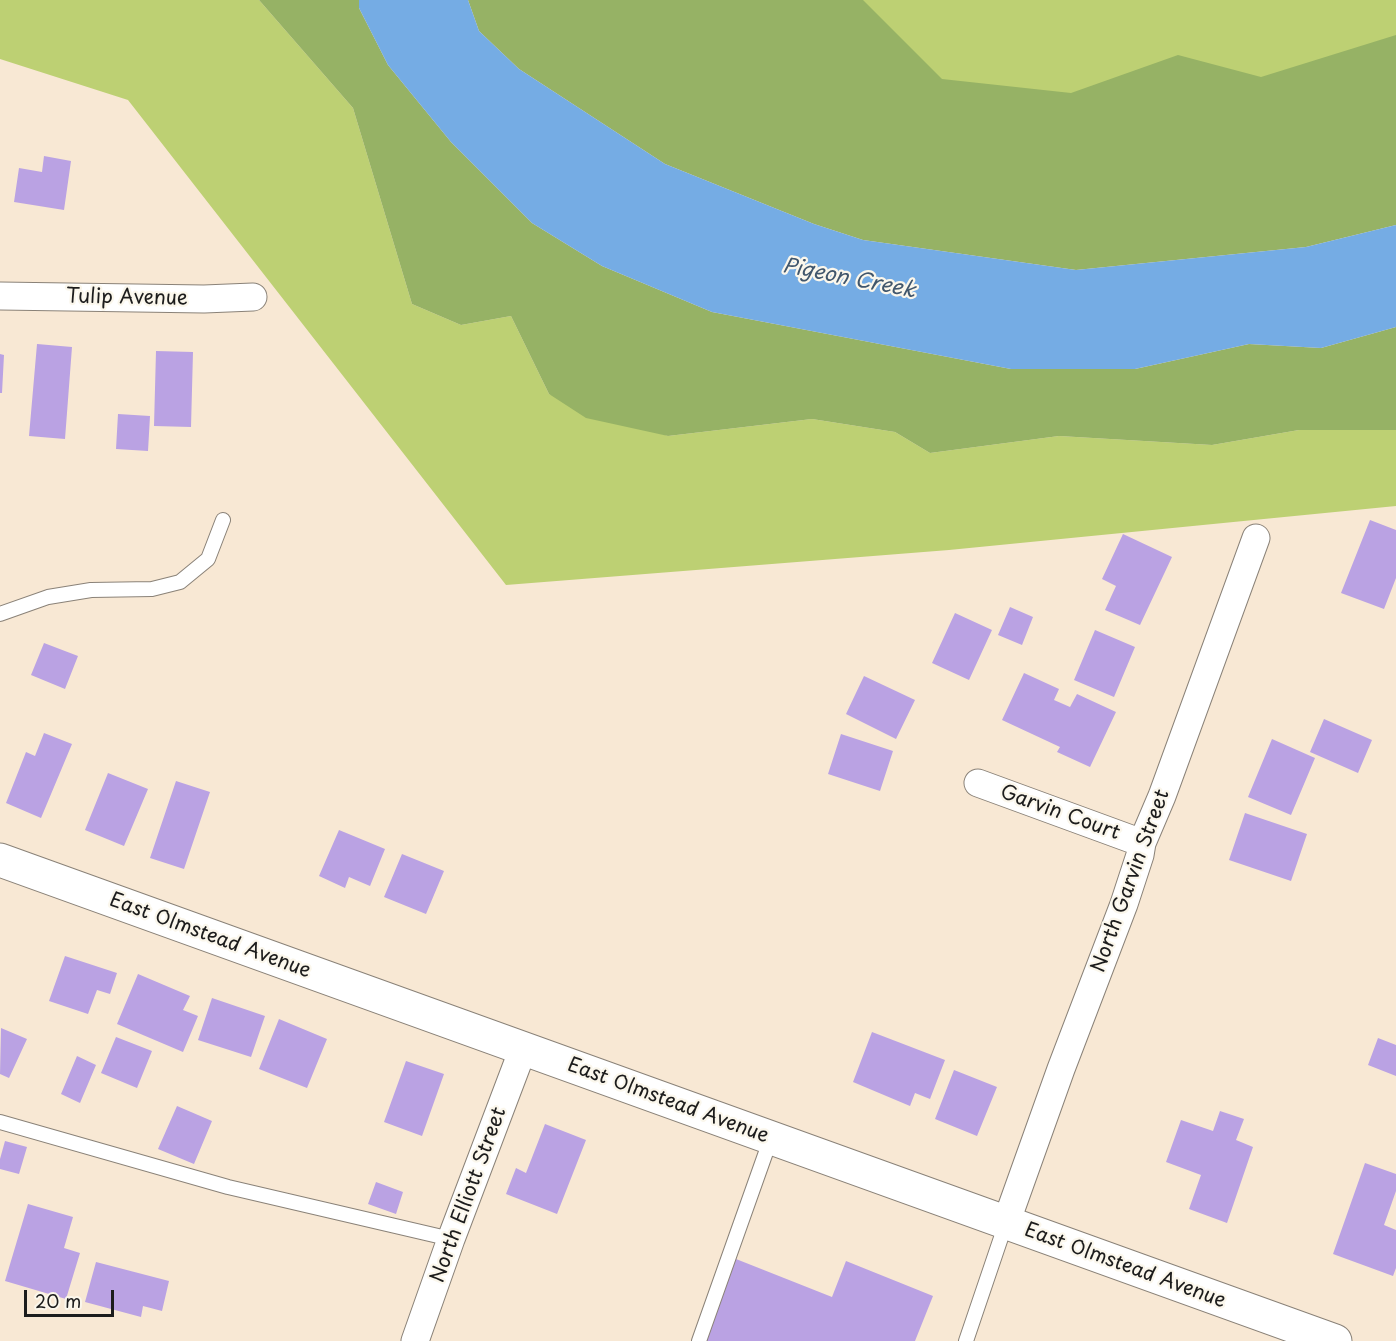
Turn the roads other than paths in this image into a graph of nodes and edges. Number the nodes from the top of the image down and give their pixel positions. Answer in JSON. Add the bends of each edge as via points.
{"nodes":[{"id":1,"x":0,"y":296,"type":"edge"},
{"id":2,"x":253,"y":297,"type":"dead end"},
{"id":3,"x":223,"y":520,"type":"dead end"},
{"id":4,"x":1256,"y":538,"type":"dead end"},
{"id":5,"x":0,"y":614,"type":"edge"},
{"id":6,"x":978,"y":783,"type":"dead end"},
{"id":7,"x":1142,"y":843,"type":"junction"},
{"id":8,"x":0,"y":860,"type":"edge"},
{"id":9,"x":523,"y":1049,"type":"junction"},
{"id":10,"x":0,"y":1122,"type":"edge"},
{"id":11,"x":771,"y":1138,"type":"junction"},
{"id":12,"x":1006,"y":1223,"type":"junction"},
{"id":13,"x":452,"y":1239,"type":"junction"},
{"id":14,"x":415,"y":1341,"type":"edge"},
{"id":15,"x":699,"y":1341,"type":"edge"},
{"id":16,"x":966,"y":1341,"type":"edge"},
{"id":17,"x":1335,"y":1341,"type":"edge"}],
"edges":[{"from":1,"to":2,"type":"street","name":"Tulip Avenue"},
{"from":3,"to":5,"type":"lane","via":[[208,559],[180,582],[152,590],[91,590],[48,597]]},
{"from":4,"to":7,"type":"street","name":"North Garvin Street"},
{"from":6,"to":7,"type":"street","name":"Garvin Court"},
{"from":7,"to":12,"type":"street","name":"North Garvin Street","via":[[1124,904]]},
{"from":8,"to":9,"type":"street","name":"East Olmstead Avenue"},
{"from":9,"to":11,"type":"street","name":"East Olmstead Avenue"},
{"from":9,"to":13,"type":"street","name":"North Elliott Street"},
{"from":10,"to":13,"type":"lane","via":[[228,1187]]},
{"from":11,"to":12,"type":"street","name":"East Olmstead Avenue"},
{"from":11,"to":15,"type":"lane"},
{"from":12,"to":16,"type":"lane"},
{"from":12,"to":17,"type":"street","name":"East Olmstead Avenue"},
{"from":13,"to":14,"type":"street","name":"North Elliott Street"}]}
